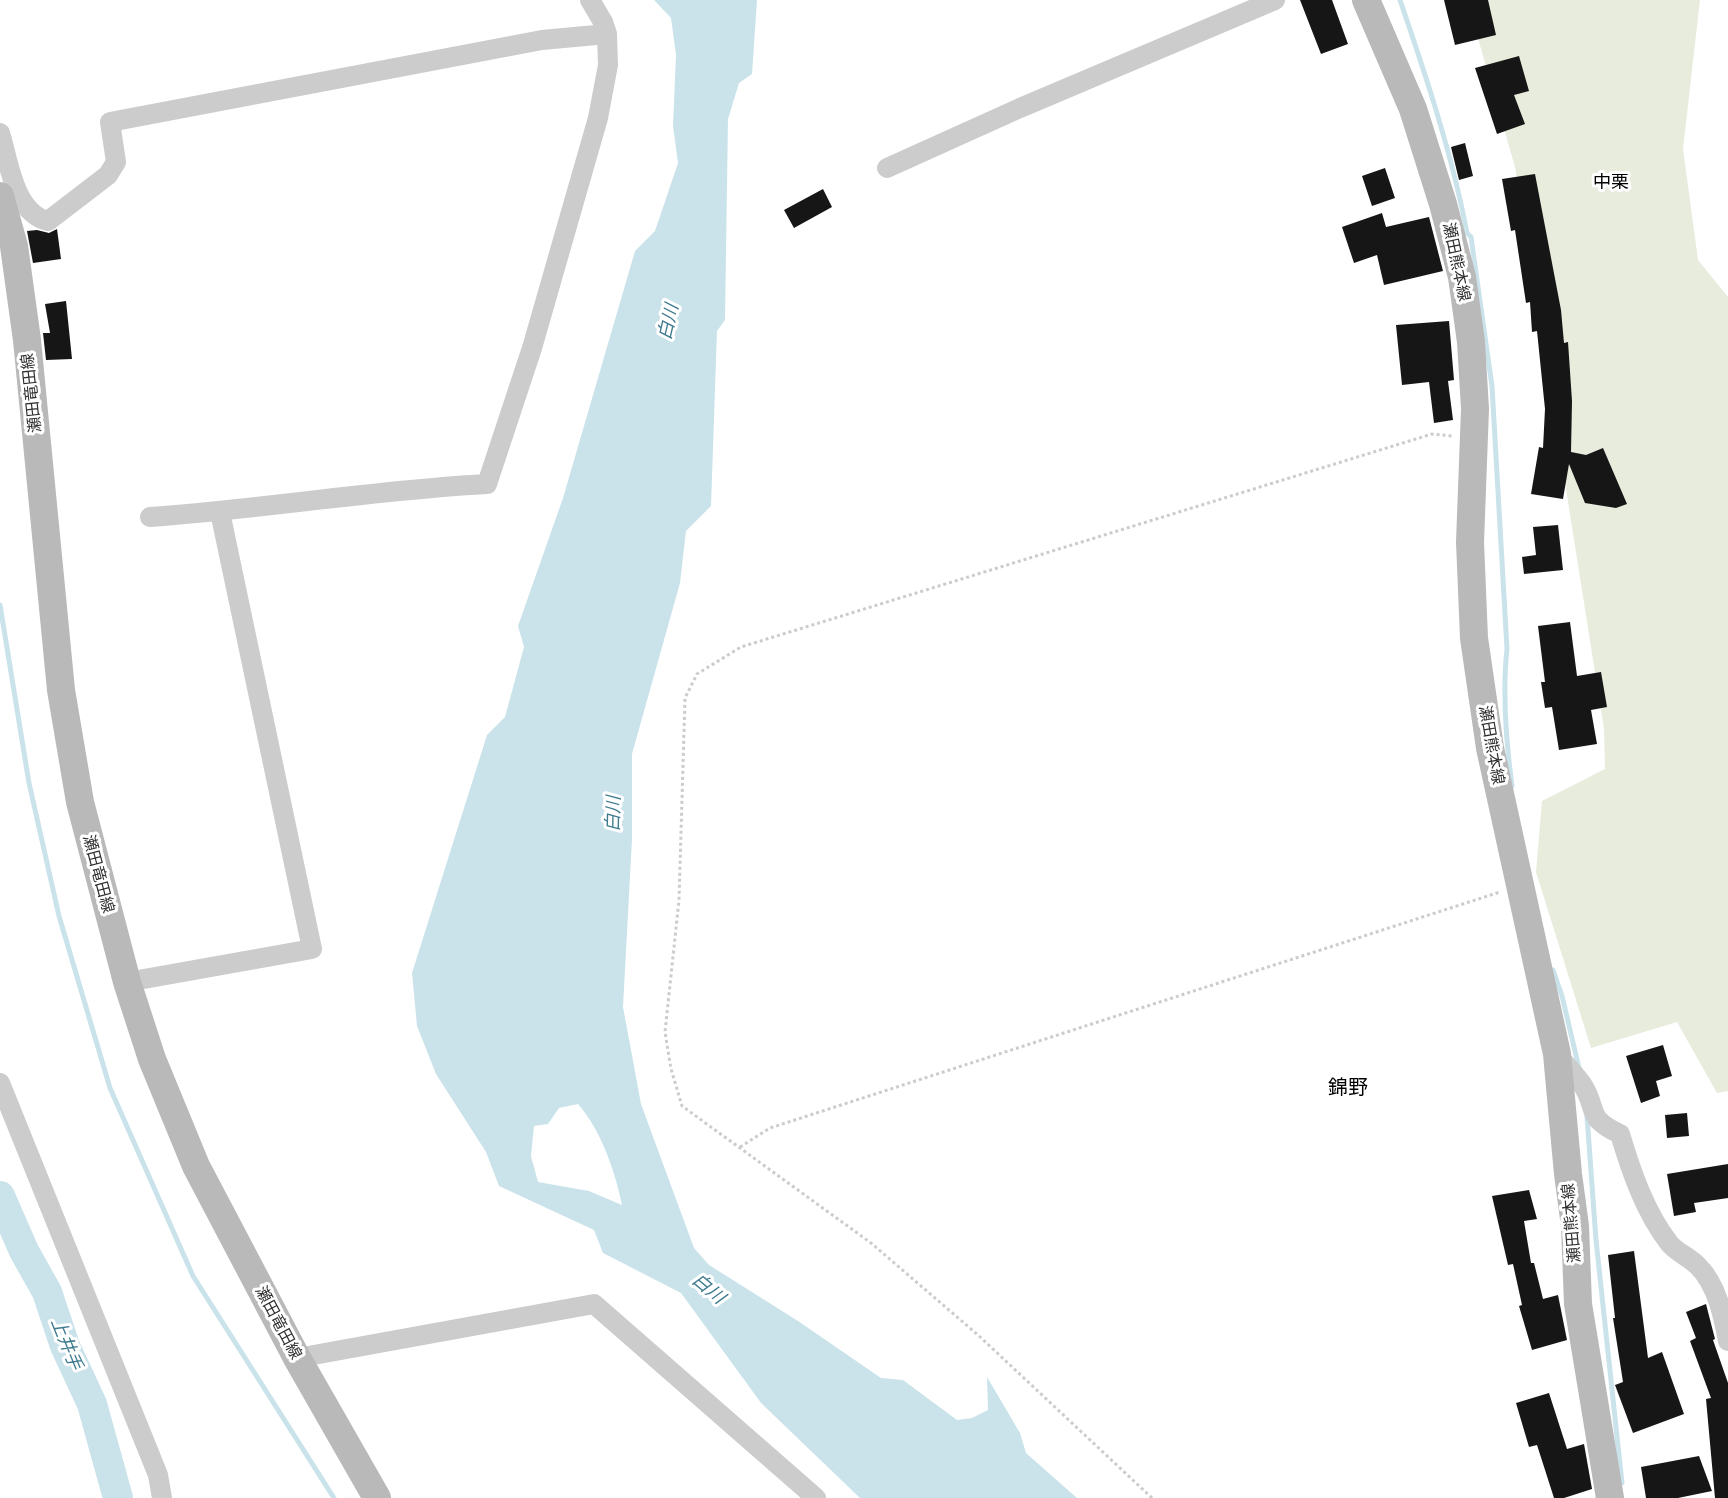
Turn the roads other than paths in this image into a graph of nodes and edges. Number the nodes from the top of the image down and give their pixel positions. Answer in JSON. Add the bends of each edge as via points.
{"nodes":[{"id":1,"x":590,"y":0,"type":"edge"},
{"id":2,"x":1275,"y":0,"type":"edge"},
{"id":3,"x":1366,"y":0,"type":"edge"},
{"id":4,"x":607,"y":34,"type":"junction"},
{"id":5,"x":0,"y":133,"type":"edge"},
{"id":6,"x":887,"y":168,"type":"dead end"},
{"id":7,"x":0,"y":196,"type":"edge"},
{"id":8,"x":7,"y":248,"type":"edge"},
{"id":9,"x":220,"y":512,"type":"junction"},
{"id":10,"x":150,"y":517,"type":"dead end"},
{"id":11,"x":127,"y":982,"type":"junction"},
{"id":12,"x":1557,"y":1054,"type":"junction"},
{"id":13,"x":0,"y":1083,"type":"edge"},
{"id":14,"x":1728,"y":1341,"type":"edge"},
{"id":15,"x":297,"y":1358,"type":"junction"},
{"id":16,"x":162,"y":1498,"type":"edge"},
{"id":17,"x":377,"y":1498,"type":"edge"},
{"id":18,"x":816,"y":1498,"type":"edge"},
{"id":19,"x":1610,"y":1498,"type":"edge"}],
"edges":[{"from":1,"to":4,"type":"street"},
{"from":2,"to":6,"type":"street"},
{"from":3,"to":12,"type":"main road","name":"瀬田熊本線","via":[[1413,109],[1462,277],[1471,342],[1474,438],[1470,542],[1474,639],[1490,748]]},
{"from":4,"to":5,"type":"street","via":[[542,40],[110,123],[116,162],[108,175],[48,221],[37,218],[22,203]]},
{"from":4,"to":9,"type":"street","via":[[608,65],[598,118],[532,348],[487,484]]},
{"from":7,"to":8,"type":"main road","name":"瀬田竜田線"},
{"from":8,"to":11,"type":"main road","name":"瀬田竜田線","via":[[32,385],[61,690],[80,802]]},
{"from":9,"to":10,"type":"street"},
{"from":9,"to":11,"type":"street","via":[[312,949]]},
{"from":11,"to":15,"type":"main road","name":"瀬田竜田線","via":[[152,1059],[196,1166]]},
{"from":12,"to":14,"type":"street","via":[[1583,1086],[1592,1114],[1603,1126],[1620,1134],[1648,1209],[1670,1244],[1699,1267],[1720,1303]]},
{"from":12,"to":19,"type":"main road","name":"瀬田熊本線","via":[[1575,1226],[1578,1304]]},
{"from":13,"to":16,"type":"street","via":[[158,1475]]},
{"from":15,"to":17,"type":"main road","name":"瀬田竜田線"},
{"from":15,"to":18,"type":"street","via":[[594,1304]]}]}
